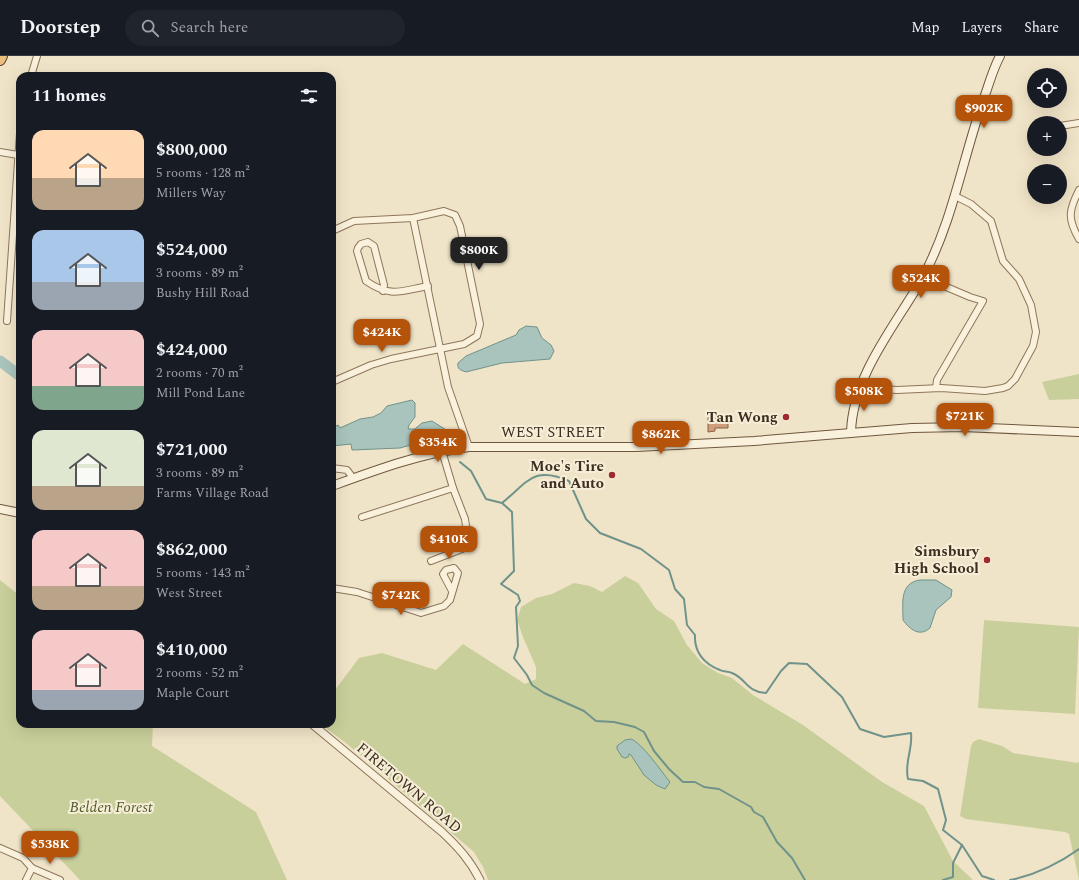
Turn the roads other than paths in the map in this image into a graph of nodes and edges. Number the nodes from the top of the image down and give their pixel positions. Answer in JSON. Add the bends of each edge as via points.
{"nodes":[{"id":1,"x":2,"y":56,"type":"edge"},
{"id":2,"x":37,"y":56,"type":"edge"},
{"id":3,"x":1000,"y":56,"type":"edge"},
{"id":4,"x":0,"y":60,"type":"edge"},
{"id":5,"x":32,"y":72,"type":"edge"},
{"id":6,"x":1079,"y":124,"type":"edge"},
{"id":7,"x":1067,"y":125,"type":"edge"},
{"id":8,"x":0,"y":152,"type":"edge"},
{"id":9,"x":16,"y":155,"type":"edge"},
{"id":10,"x":16,"y":185,"type":"edge"},
{"id":11,"x":1079,"y":190,"type":"edge"},
{"id":12,"x":955,"y":196,"type":"junction"},
{"id":13,"x":413,"y":218,"type":"junction"},
{"id":14,"x":336,"y":229,"type":"edge"},
{"id":15,"x":1079,"y":239,"type":"edge"},
{"id":16,"x":923,"y":277,"type":"junction"},
{"id":17,"x":428,"y":286,"type":"junction"},
{"id":18,"x":383,"y":291,"type":"junction"},
{"id":19,"x":7,"y":321,"type":"dead end"},
{"id":20,"x":440,"y":349,"type":"junction"},
{"id":21,"x":336,"y":380,"type":"edge"},
{"id":22,"x":861,"y":384,"type":"junction"},
{"id":23,"x":936,"y":388,"type":"junction"},
{"id":24,"x":851,"y":432,"type":"junction"},
{"id":25,"x":1079,"y":432,"type":"edge"},
{"id":26,"x":469,"y":447,"type":"junction"},
{"id":27,"x":442,"y":451,"type":"junction"},
{"id":28,"x":336,"y":469,"type":"edge"},
{"id":29,"x":353,"y":478,"type":"junction"},
{"id":30,"x":336,"y":484,"type":"edge"},
{"id":31,"x":453,"y":488,"type":"junction"},
{"id":32,"x":0,"y":509,"type":"edge"},
{"id":33,"x":16,"y":512,"type":"edge"},
{"id":34,"x":362,"y":517,"type":"dead end"},
{"id":35,"x":431,"y":561,"type":"dead end"},
{"id":36,"x":336,"y":589,"type":"edge"},
{"id":37,"x":452,"y":591,"type":"dead end"},
{"id":38,"x":317,"y":728,"type":"edge"},
{"id":39,"x":0,"y":848,"type":"edge"},
{"id":40,"x":32,"y":868,"type":"junction"},
{"id":41,"x":26,"y":880,"type":"edge"},
{"id":42,"x":60,"y":880,"type":"edge"},
{"id":43,"x":480,"y":880,"type":"edge"}],
"edges":[{"from":1,"to":4,"type":"highway"},
{"from":2,"to":5,"type":"street"},
{"from":3,"to":12,"type":"main road","via":[[978,114]]},
{"from":6,"to":7,"type":"street"},
{"from":8,"to":9,"type":"street"},
{"from":10,"to":19,"type":"street"},
{"from":11,"to":15,"type":"street","via":[[1070,207],[1070,218]]},
{"from":12,"to":16,"type":"main road","via":[[939,242]]},
{"from":12,"to":23,"type":"street","via":[[971,204],[991,221],[1003,261],[1019,279],[1031,305],[1036,332],[1033,346],[1008,386],[985,390]]},
{"from":13,"to":14,"type":"street","via":[[354,221]]},
{"from":13,"to":17,"type":"street"},
{"from":13,"to":20,"type":"street","via":[[444,211],[455,215],[471,275],[480,330],[472,340]]},
{"from":16,"to":22,"type":"main road"},
{"from":16,"to":23,"type":"street","via":[[983,301],[937,380]]},
{"from":17,"to":18,"type":"street","via":[[395,292]]},
{"from":17,"to":20,"type":"street"},
{"from":18,"to":18,"type":"street","via":[[366,281],[363,276],[358,248],[365,242],[373,243],[384,285]]},
{"from":20,"to":21,"type":"street","via":[[391,359]]},
{"from":20,"to":26,"type":"street","via":[[448,387]]},
{"from":22,"to":23,"type":"street","via":[[871,388],[897,390]]},
{"from":22,"to":24,"type":"main road"},
{"from":24,"to":25,"type":"main road","name":"WEST STREET","via":[[963,427]]},
{"from":24,"to":26,"type":"main road","name":"WEST STREET","via":[[754,441],[636,447]]},
{"from":26,"to":27,"type":"main road","name":"WEST STREET"},
{"from":27,"to":29,"type":"main road","name":"WEST STREET"},
{"from":27,"to":31,"type":"street"},
{"from":28,"to":29,"type":"street","via":[[347,470]]},
{"from":29,"to":30,"type":"main road","name":"WEST STREET"},
{"from":31,"to":34,"type":"street"},
{"from":31,"to":35,"type":"street","via":[[465,519],[468,540],[462,549]]},
{"from":32,"to":33,"type":"main road"},
{"from":36,"to":37,"type":"street","via":[[357,592],[421,613],[444,606],[450,600]]},
{"from":38,"to":43,"type":"street","name":"FIRETOWN ROAD","via":[[461,849]]},
{"from":39,"to":40,"type":"street","via":[[23,858]]},
{"from":40,"to":41,"type":"street"},
{"from":40,"to":42,"type":"street"}]}
